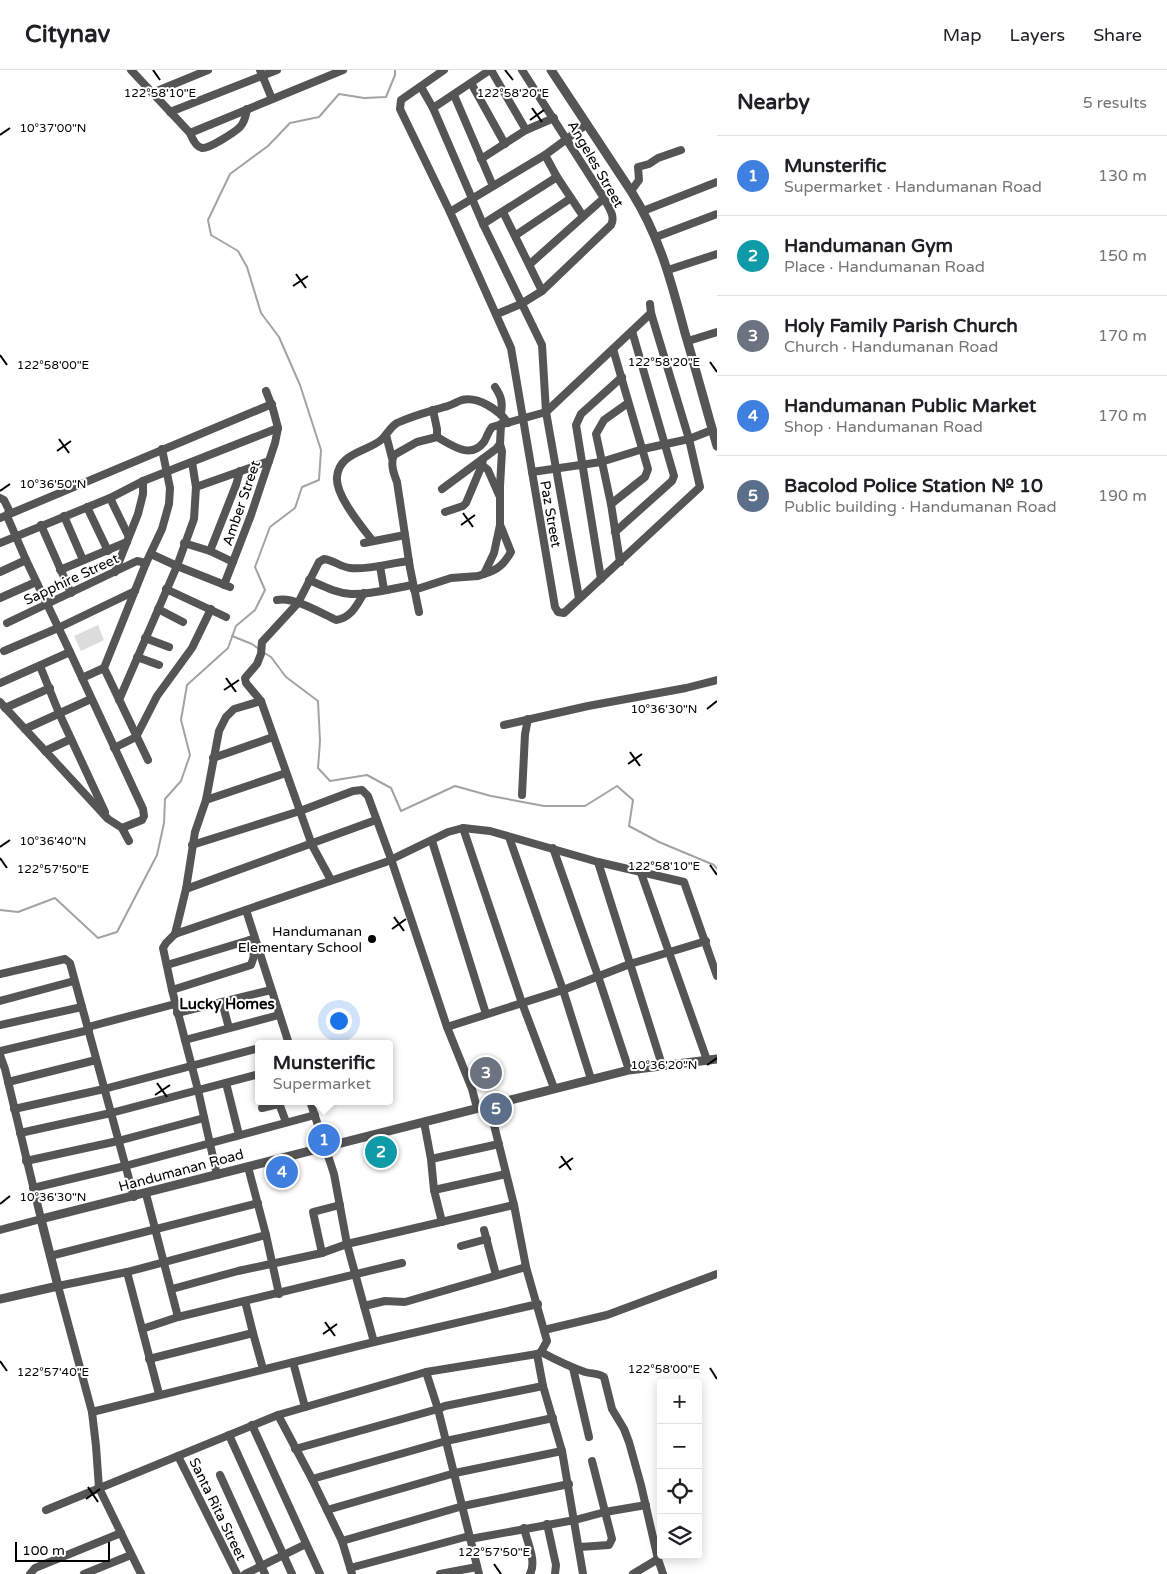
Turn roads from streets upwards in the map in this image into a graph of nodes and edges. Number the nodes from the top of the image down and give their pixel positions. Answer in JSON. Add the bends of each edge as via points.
{"nodes":[{"id":1,"x":208,"y":70,"type":"edge"},
{"id":2,"x":277,"y":70,"type":"edge"},
{"id":3,"x":343,"y":70,"type":"edge"},
{"id":4,"x":444,"y":70,"type":"edge"},
{"id":5,"x":490,"y":70,"type":"edge"},
{"id":6,"x":522,"y":70,"type":"edge"},
{"id":7,"x":551,"y":70,"type":"edge"},
{"id":8,"x":134,"y":71,"type":"edge"},
{"id":9,"x":261,"y":73,"type":"edge"},
{"id":10,"x":472,"y":83,"type":"junction"},
{"id":11,"x":421,"y":87,"type":"junction"},
{"id":12,"x":152,"y":93,"type":"junction"},
{"id":13,"x":454,"y":95,"type":"junction"},
{"id":14,"x":272,"y":99,"type":"junction"},
{"id":15,"x":433,"y":108,"type":"junction"},
{"id":16,"x":247,"y":109,"type":"junction"},
{"id":17,"x":170,"y":112,"type":"junction"},
{"id":18,"x":554,"y":118,"type":"junction"},
{"id":19,"x":587,"y":124,"type":"junction"},
{"id":20,"x":526,"y":130,"type":"junction"},
{"id":21,"x":190,"y":133,"type":"junction"},
{"id":22,"x":568,"y":140,"type":"junction"},
{"id":23,"x":505,"y":144,"type":"junction"},
{"id":24,"x":681,"y":150,"type":"dead end"},
{"id":25,"x":546,"y":155,"type":"junction"},
{"id":26,"x":481,"y":159,"type":"junction"},
{"id":27,"x":557,"y":177,"type":"junction"},
{"id":28,"x":717,"y":182,"type":"edge"},
{"id":29,"x":493,"y":186,"type":"junction"},
{"id":30,"x":631,"y":191,"type":"junction"},
{"id":31,"x":571,"y":198,"type":"junction"},
{"id":32,"x":604,"y":198,"type":"junction"},
{"id":33,"x":472,"y":200,"type":"junction"},
{"id":34,"x":643,"y":211,"type":"junction"},
{"id":35,"x":450,"y":212,"type":"junction"},
{"id":36,"x":504,"y":212,"type":"junction"},
{"id":37,"x":717,"y":214,"type":"edge"},
{"id":38,"x":583,"y":216,"type":"junction"},
{"id":39,"x":483,"y":224,"type":"junction"},
{"id":40,"x":516,"y":235,"type":"junction"},
{"id":41,"x":656,"y":237,"type":"junction"},
{"id":42,"x":717,"y":254,"type":"edge"},
{"id":43,"x":530,"y":264,"type":"junction"},
{"id":44,"x":668,"y":270,"type":"junction"},
{"id":45,"x":542,"y":290,"type":"junction"},
{"id":46,"x":521,"y":304,"type":"junction"},
{"id":47,"x":650,"y":304,"type":"dead end"},
{"id":48,"x":651,"y":313,"type":"junction"},
{"id":49,"x":497,"y":314,"type":"junction"},
{"id":50,"x":632,"y":332,"type":"junction"},
{"id":51,"x":717,"y":332,"type":"edge"},
{"id":52,"x":688,"y":341,"type":"junction"},
{"id":53,"x":613,"y":349,"type":"junction"},
{"id":54,"x":622,"y":377,"type":"junction"},
{"id":55,"x":495,"y":387,"type":"dead end"},
{"id":56,"x":266,"y":391,"type":"dead end"},
{"id":57,"x":628,"y":403,"type":"junction"},
{"id":58,"x":272,"y":404,"type":"junction"},
{"id":59,"x":434,"y":410,"type":"junction"},
{"id":60,"x":546,"y":412,"type":"junction"},
{"id":61,"x":501,"y":413,"type":"junction"},
{"id":62,"x":524,"y":418,"type":"junction"},
{"id":63,"x":504,"y":424,"type":"junction"},
{"id":64,"x":278,"y":428,"type":"junction"},
{"id":65,"x":712,"y":430,"type":"junction"},
{"id":66,"x":386,"y":435,"type":"junction"},
{"id":67,"x":437,"y":437,"type":"junction"},
{"id":68,"x":688,"y":439,"type":"junction"},
{"id":69,"x":500,"y":444,"type":"junction"},
{"id":70,"x":666,"y":444,"type":"junction"},
{"id":71,"x":717,"y":446,"type":"edge"},
{"id":72,"x":162,"y":449,"type":"junction"},
{"id":73,"x":643,"y":449,"type":"junction"},
{"id":74,"x":392,"y":458,"type":"junction"},
{"id":75,"x":269,"y":460,"type":"junction"},
{"id":76,"x":192,"y":462,"type":"junction"},
{"id":77,"x":482,"y":462,"type":"junction"},
{"id":78,"x":601,"y":462,"type":"junction"},
{"id":79,"x":581,"y":465,"type":"junction"},
{"id":80,"x":556,"y":468,"type":"junction"},
{"id":81,"x":240,"y":471,"type":"junction"},
{"id":82,"x":166,"y":472,"type":"junction"},
{"id":83,"x":532,"y":472,"type":"junction"},
{"id":84,"x":143,"y":480,"type":"junction"},
{"id":85,"x":196,"y":487,"type":"junction"},
{"id":86,"x":442,"y":489,"type":"dead end"},
{"id":87,"x":500,"y":496,"type":"junction"},
{"id":88,"x":0,"y":498,"type":"edge"},
{"id":89,"x":110,"y":498,"type":"junction"},
{"id":90,"x":611,"y":504,"type":"junction"},
{"id":91,"x":87,"y":507,"type":"junction"},
{"id":92,"x":0,"y":511,"type":"edge"},
{"id":93,"x":445,"y":512,"type":"dead end"},
{"id":94,"x":64,"y":516,"type":"junction"},
{"id":95,"x":4,"y":517,"type":"edge"},
{"id":96,"x":41,"y":525,"type":"junction"},
{"id":97,"x":500,"y":525,"type":"junction"},
{"id":98,"x":615,"y":532,"type":"junction"},
{"id":99,"x":405,"y":535,"type":"junction"},
{"id":100,"x":16,"y":536,"type":"junction"},
{"id":101,"x":128,"y":539,"type":"junction"},
{"id":102,"x":0,"y":543,"type":"edge"},
{"id":103,"x":184,"y":543,"type":"junction"},
{"id":104,"x":108,"y":550,"type":"junction"},
{"id":105,"x":210,"y":551,"type":"junction"},
{"id":106,"x":151,"y":554,"type":"junction"},
{"id":107,"x":26,"y":560,"type":"junction"},
{"id":108,"x":83,"y":560,"type":"junction"},
{"id":109,"x":409,"y":561,"type":"junction"},
{"id":110,"x":233,"y":562,"type":"junction"},
{"id":111,"x":620,"y":562,"type":"junction"},
{"id":112,"x":146,"y":563,"type":"junction"},
{"id":113,"x":177,"y":566,"type":"junction"},
{"id":114,"x":380,"y":566,"type":"junction"},
{"id":115,"x":60,"y":570,"type":"junction"},
{"id":116,"x":0,"y":572,"type":"edge"},
{"id":117,"x":115,"y":572,"type":"junction"},
{"id":118,"x":484,"y":574,"type":"junction"},
{"id":119,"x":601,"y":579,"type":"junction"},
{"id":120,"x":309,"y":580,"type":"junction"},
{"id":121,"x":36,"y":582,"type":"junction"},
{"id":122,"x":414,"y":587,"type":"junction"},
{"id":123,"x":166,"y":590,"type":"junction"},
{"id":124,"x":384,"y":590,"type":"junction"},
{"id":125,"x":135,"y":591,"type":"junction"},
{"id":126,"x":71,"y":593,"type":"junction"},
{"id":127,"x":364,"y":593,"type":"junction"},
{"id":128,"x":0,"y":598,"type":"edge"},
{"id":129,"x":579,"y":598,"type":"junction"},
{"id":130,"x":277,"y":600,"type":"dead end"},
{"id":131,"x":298,"y":603,"type":"junction"},
{"id":132,"x":46,"y":604,"type":"junction"},
{"id":133,"x":158,"y":609,"type":"junction"},
{"id":134,"x":211,"y":609,"type":"junction"},
{"id":135,"x":419,"y":612,"type":"dead end"},
{"id":136,"x":226,"y":617,"type":"dead end"},
{"id":137,"x":183,"y":622,"type":"dead end"},
{"id":138,"x":7,"y":623,"type":"dead end"},
{"id":139,"x":58,"y":628,"type":"junction"},
{"id":140,"x":145,"y":638,"type":"junction"},
{"id":141,"x":168,"y":647,"type":"dead end"},
{"id":142,"x":4,"y":651,"type":"dead end"},
{"id":143,"x":70,"y":652,"type":"junction"},
{"id":144,"x":137,"y":657,"type":"junction"},
{"id":145,"x":159,"y":665,"type":"dead end"},
{"id":146,"x":40,"y":666,"type":"junction"},
{"id":147,"x":104,"y":668,"type":"junction"},
{"id":148,"x":82,"y":678,"type":"junction"},
{"id":149,"x":717,"y":680,"type":"edge"},
{"id":150,"x":0,"y":683,"type":"edge"},
{"id":151,"x":50,"y":688,"type":"junction"},
{"id":152,"x":91,"y":699,"type":"junction"},
{"id":153,"x":119,"y":700,"type":"junction"},
{"id":154,"x":261,"y":701,"type":"junction"},
{"id":155,"x":3,"y":705,"type":"edge"},
{"id":156,"x":59,"y":713,"type":"junction"},
{"id":157,"x":528,"y":719,"type":"junction"},
{"id":158,"x":504,"y":724,"type":"dead end"},
{"id":159,"x":25,"y":729,"type":"junction"},
{"id":160,"x":273,"y":736,"type":"junction"},
{"id":161,"x":136,"y":737,"type":"junction"},
{"id":162,"x":71,"y":739,"type":"junction"},
{"id":163,"x":114,"y":748,"type":"junction"},
{"id":164,"x":45,"y":751,"type":"junction"},
{"id":165,"x":213,"y":758,"type":"junction"},
{"id":166,"x":148,"y":760,"type":"dead end"},
{"id":167,"x":286,"y":773,"type":"junction"},
{"id":168,"x":522,"y":795,"type":"dead end"},
{"id":169,"x":206,"y":800,"type":"junction"},
{"id":170,"x":300,"y":811,"type":"junction"},
{"id":171,"x":108,"y":819,"type":"junction"},
{"id":172,"x":376,"y":820,"type":"junction"},
{"id":173,"x":122,"y":828,"type":"junction"},
{"id":174,"x":464,"y":828,"type":"junction"},
{"id":175,"x":510,"y":837,"type":"junction"},
{"id":176,"x":129,"y":841,"type":"dead end"},
{"id":177,"x":432,"y":841,"type":"junction"},
{"id":178,"x":192,"y":845,"type":"junction"},
{"id":179,"x":312,"y":845,"type":"junction"},
{"id":180,"x":553,"y":848,"type":"junction"},
{"id":181,"x":391,"y":859,"type":"junction"},
{"id":182,"x":598,"y":862,"type":"junction"},
{"id":183,"x":641,"y":873,"type":"junction"},
{"id":184,"x":331,"y":880,"type":"junction"},
{"id":185,"x":186,"y":889,"type":"junction"},
{"id":186,"x":246,"y":910,"type":"junction"},
{"id":187,"x":175,"y":934,"type":"junction"},
{"id":188,"x":253,"y":939,"type":"junction"},
{"id":189,"x":706,"y":941,"type":"junction"},
{"id":190,"x":670,"y":953,"type":"junction"},
{"id":191,"x":630,"y":964,"type":"junction"},
{"id":192,"x":167,"y":965,"type":"junction"},
{"id":193,"x":0,"y":974,"type":"edge"},
{"id":194,"x":598,"y":976,"type":"junction"},
{"id":195,"x":717,"y":976,"type":"edge"},
{"id":196,"x":74,"y":981,"type":"junction"},
{"id":197,"x":172,"y":990,"type":"junction"},
{"id":198,"x":271,"y":990,"type":"junction"},
{"id":199,"x":563,"y":990,"type":"junction"},
{"id":200,"x":0,"y":1001,"type":"edge"},
{"id":201,"x":222,"y":1002,"type":"junction"},
{"id":202,"x":522,"y":1003,"type":"junction"},
{"id":203,"x":175,"y":1004,"type":"junction"},
{"id":204,"x":82,"y":1007,"type":"junction"},
{"id":205,"x":177,"y":1014,"type":"junction"},
{"id":206,"x":486,"y":1014,"type":"junction"},
{"id":207,"x":280,"y":1015,"type":"junction"},
{"id":208,"x":0,"y":1025,"type":"edge"},
{"id":209,"x":447,"y":1027,"type":"junction"},
{"id":210,"x":229,"y":1028,"type":"junction"},
{"id":211,"x":88,"y":1029,"type":"junction"},
{"id":212,"x":185,"y":1040,"type":"junction"},
{"id":213,"x":288,"y":1040,"type":"edge"},
{"id":214,"x":255,"y":1049,"type":"edge"},
{"id":215,"x":0,"y":1051,"type":"edge"},
{"id":216,"x":0,"y":1056,"type":"edge"},
{"id":217,"x":96,"y":1060,"type":"junction"},
{"id":218,"x":707,"y":1060,"type":"junction"},
{"id":219,"x":717,"y":1060,"type":"edge"},
{"id":220,"x":191,"y":1065,"type":"junction"},
{"id":221,"x":662,"y":1065,"type":"junction"},
{"id":222,"x":2,"y":1069,"type":"edge"},
{"id":223,"x":629,"y":1070,"type":"junction"},
{"id":224,"x":255,"y":1075,"type":"edge"},
{"id":225,"x":591,"y":1079,"type":"junction"},
{"id":226,"x":8,"y":1082,"type":"junction"},
{"id":227,"x":226,"y":1083,"type":"junction"},
{"id":228,"x":554,"y":1088,"type":"junction"},
{"id":229,"x":104,"y":1089,"type":"junction"},
{"id":230,"x":198,"y":1090,"type":"junction"},
{"id":231,"x":274,"y":1105,"type":"edge"},
{"id":232,"x":279,"y":1105,"type":"edge"},
{"id":233,"x":311,"y":1105,"type":"edge"},
{"id":234,"x":490,"y":1106,"type":"junction"},
{"id":235,"x":262,"y":1108,"type":"dead end"},
{"id":236,"x":477,"y":1108,"type":"junction"},
{"id":237,"x":14,"y":1109,"type":"junction"},
{"id":238,"x":111,"y":1113,"type":"junction"},
{"id":239,"x":315,"y":1115,"type":"junction"},
{"id":240,"x":204,"y":1118,"type":"junction"},
{"id":241,"x":286,"y":1122,"type":"junction"},
{"id":242,"x":424,"y":1122,"type":"junction"},
{"id":243,"x":20,"y":1133,"type":"junction"},
{"id":244,"x":239,"y":1134,"type":"junction"},
{"id":245,"x":118,"y":1141,"type":"junction"},
{"id":246,"x":209,"y":1142,"type":"junction"},
{"id":247,"x":499,"y":1144,"type":"junction"},
{"id":248,"x":326,"y":1147,"type":"junction"},
{"id":249,"x":431,"y":1159,"type":"junction"},
{"id":250,"x":26,"y":1161,"type":"junction"},
{"id":251,"x":125,"y":1166,"type":"junction"},
{"id":252,"x":248,"y":1167,"type":"junction"},
{"id":253,"x":506,"y":1174,"type":"junction"},
{"id":254,"x":217,"y":1175,"type":"junction"},
{"id":255,"x":32,"y":1188,"type":"junction"},
{"id":256,"x":434,"y":1190,"type":"junction"},
{"id":257,"x":146,"y":1194,"type":"junction"},
{"id":258,"x":134,"y":1197,"type":"junction"},
{"id":259,"x":258,"y":1203,"type":"junction"},
{"id":260,"x":340,"y":1205,"type":"junction"},
{"id":261,"x":514,"y":1205,"type":"junction"},
{"id":262,"x":41,"y":1220,"type":"junction"},
{"id":263,"x":442,"y":1222,"type":"junction"},
{"id":264,"x":0,"y":1230,"type":"edge"},
{"id":265,"x":157,"y":1230,"type":"junction"},
{"id":266,"x":484,"y":1230,"type":"dead end"},
{"id":267,"x":266,"y":1235,"type":"junction"},
{"id":268,"x":487,"y":1239,"type":"junction"},
{"id":269,"x":347,"y":1244,"type":"junction"},
{"id":270,"x":460,"y":1246,"type":"dead end"},
{"id":271,"x":322,"y":1253,"type":"junction"},
{"id":272,"x":50,"y":1256,"type":"junction"},
{"id":273,"x":164,"y":1261,"type":"junction"},
{"id":274,"x":273,"y":1263,"type":"junction"},
{"id":275,"x":402,"y":1263,"type":"dead end"},
{"id":276,"x":526,"y":1267,"type":"junction"},
{"id":277,"x":128,"y":1272,"type":"junction"},
{"id":278,"x":355,"y":1274,"type":"junction"},
{"id":279,"x":717,"y":1274,"type":"edge"},
{"id":280,"x":496,"y":1275,"type":"junction"},
{"id":281,"x":58,"y":1286,"type":"junction"},
{"id":282,"x":172,"y":1289,"type":"junction"},
{"id":283,"x":279,"y":1294,"type":"junction"},
{"id":284,"x":0,"y":1299,"type":"edge"},
{"id":285,"x":245,"y":1301,"type":"junction"},
{"id":286,"x":538,"y":1304,"type":"junction"},
{"id":287,"x":364,"y":1306,"type":"junction"},
{"id":288,"x":178,"y":1317,"type":"junction"},
{"id":289,"x":142,"y":1329,"type":"junction"},
{"id":290,"x":544,"y":1330,"type":"junction"},
{"id":291,"x":253,"y":1333,"type":"junction"},
{"id":292,"x":374,"y":1342,"type":"junction"},
{"id":293,"x":539,"y":1353,"type":"junction"},
{"id":294,"x":149,"y":1360,"type":"junction"},
{"id":295,"x":293,"y":1362,"type":"junction"},
{"id":296,"x":573,"y":1368,"type":"junction"},
{"id":297,"x":263,"y":1370,"type":"junction"},
{"id":298,"x":426,"y":1372,"type":"junction"},
{"id":299,"x":543,"y":1386,"type":"junction"},
{"id":300,"x":159,"y":1394,"type":"junction"},
{"id":301,"x":305,"y":1407,"type":"junction"},
{"id":302,"x":438,"y":1409,"type":"junction"},
{"id":303,"x":92,"y":1412,"type":"junction"},
{"id":304,"x":278,"y":1415,"type":"junction"},
{"id":305,"x":553,"y":1418,"type":"junction"},
{"id":306,"x":252,"y":1425,"type":"junction"},
{"id":307,"x":228,"y":1435,"type":"junction"},
{"id":308,"x":589,"y":1437,"type":"dead end"},
{"id":309,"x":446,"y":1440,"type":"junction"},
{"id":310,"x":295,"y":1448,"type":"junction"},
{"id":311,"x":562,"y":1451,"type":"junction"},
{"id":312,"x":178,"y":1456,"type":"junction"},
{"id":313,"x":592,"y":1462,"type":"dead end"},
{"id":314,"x":454,"y":1473,"type":"junction"},
{"id":315,"x":220,"y":1475,"type":"dead end"},
{"id":316,"x":312,"y":1479,"type":"junction"},
{"id":317,"x":569,"y":1484,"type":"junction"},
{"id":318,"x":99,"y":1488,"type":"junction"},
{"id":319,"x":646,"y":1505,"type":"junction"},
{"id":320,"x":463,"y":1506,"type":"junction"},
{"id":321,"x":46,"y":1510,"type":"dead end"},
{"id":322,"x":327,"y":1510,"type":"junction"},
{"id":323,"x":605,"y":1512,"type":"junction"},
{"id":324,"x":575,"y":1520,"type":"junction"},
{"id":325,"x":547,"y":1524,"type":"junction"},
{"id":326,"x":524,"y":1528,"type":"junction"},
{"id":327,"x":121,"y":1533,"type":"junction"},
{"id":328,"x":470,"y":1537,"type":"junction"},
{"id":329,"x":342,"y":1541,"type":"junction"},
{"id":330,"x":306,"y":1544,"type":"junction"},
{"id":331,"x":580,"y":1547,"type":"junction"},
{"id":332,"x":657,"y":1554,"type":"edge"},
{"id":333,"x":131,"y":1555,"type":"junction"},
{"id":334,"x":284,"y":1556,"type":"junction"},
{"id":335,"x":658,"y":1559,"type":"joint"},
{"id":336,"x":264,"y":1570,"type":"edge"},
{"id":337,"x":478,"y":1570,"type":"edge"},
{"id":338,"x":351,"y":1571,"type":"edge"},
{"id":339,"x":30,"y":1574,"type":"edge"},
{"id":340,"x":84,"y":1574,"type":"edge"},
{"id":341,"x":141,"y":1574,"type":"edge"},
{"id":342,"x":236,"y":1574,"type":"edge"},
{"id":343,"x":245,"y":1574,"type":"edge"},
{"id":344,"x":292,"y":1574,"type":"edge"},
{"id":345,"x":320,"y":1574,"type":"edge"},
{"id":346,"x":441,"y":1574,"type":"edge"},
{"id":347,"x":530,"y":1574,"type":"edge"},
{"id":348,"x":555,"y":1574,"type":"edge"},
{"id":349,"x":583,"y":1574,"type":"edge"},
{"id":350,"x":633,"y":1574,"type":"edge"},
{"id":351,"x":663,"y":1574,"type":"edge"}],
"edges":[{"from":1,"to":12,"type":"street"},
{"from":2,"to":9,"type":"street"},
{"from":3,"to":14,"type":"street"},
{"from":4,"to":11,"type":"street"},
{"from":5,"to":10,"type":"street"},
{"from":5,"to":20,"type":"street"},
{"from":6,"to":18,"type":"street","name":"Angeles Street"},
{"from":7,"to":19,"type":"street"},
{"from":8,"to":12,"type":"street"},
{"from":9,"to":14,"type":"street"},
{"from":9,"to":17,"type":"street"},
{"from":10,"to":13,"type":"street"},
{"from":10,"to":23,"type":"street"},
{"from":11,"to":15,"type":"street"},
{"from":11,"to":35,"type":"street","name":"Paz Street","via":[[401,100],[400,109]]},
{"from":12,"to":17,"type":"street"},
{"from":13,"to":15,"type":"street"},
{"from":13,"to":26,"type":"street"},
{"from":14,"to":16,"type":"street"},
{"from":15,"to":33,"type":"street"},
{"from":16,"to":21,"type":"street"},
{"from":16,"to":21,"type":"street","via":[[241,127],[205,148],[200,148]]},
{"from":17,"to":21,"type":"street"},
{"from":18,"to":20,"type":"street"},
{"from":18,"to":22,"type":"street","name":"Angeles Street"},
{"from":19,"to":22,"type":"street"},
{"from":19,"to":30,"type":"street"},
{"from":20,"to":23,"type":"street"},
{"from":22,"to":25,"type":"street"},
{"from":22,"to":32,"type":"street","name":"Angeles Street"},
{"from":23,"to":26,"type":"street"},
{"from":24,"to":30,"type":"street","via":[[638,167],[639,180]]},
{"from":25,"to":27,"type":"street"},
{"from":25,"to":29,"type":"street"},
{"from":26,"to":29,"type":"street"},
{"from":27,"to":31,"type":"street"},
{"from":27,"to":36,"type":"street"},
{"from":28,"to":34,"type":"street"},
{"from":29,"to":33,"type":"street"},
{"from":30,"to":34,"type":"street"},
{"from":31,"to":38,"type":"street"},
{"from":31,"to":40,"type":"street"},
{"from":32,"to":38,"type":"street"},
{"from":32,"to":45,"type":"street","name":"Angeles Street","via":[[613,216],[611,225]]},
{"from":33,"to":35,"type":"street"},
{"from":33,"to":39,"type":"street"},
{"from":34,"to":41,"type":"street"},
{"from":35,"to":49,"type":"street","name":"Paz Street"},
{"from":36,"to":39,"type":"street"},
{"from":36,"to":40,"type":"street"},
{"from":37,"to":41,"type":"street"},
{"from":38,"to":43,"type":"street"},
{"from":39,"to":46,"type":"street"},
{"from":40,"to":43,"type":"street"},
{"from":41,"to":44,"type":"street"},
{"from":42,"to":44,"type":"street"},
{"from":43,"to":45,"type":"street"},
{"from":44,"to":52,"type":"street"},
{"from":45,"to":46,"type":"street","name":"Angeles Street"},
{"from":46,"to":49,"type":"street","name":"Angeles Street"},
{"from":46,"to":60,"type":"street","via":[[542,345]]},
{"from":47,"to":48,"type":"street"},
{"from":48,"to":50,"type":"street"},
{"from":48,"to":68,"type":"street"},
{"from":49,"to":62,"type":"street","name":"Paz Street","via":[[512,348]]},
{"from":50,"to":53,"type":"street"},
{"from":50,"to":70,"type":"street"},
{"from":51,"to":52,"type":"street"},
{"from":52,"to":65,"type":"street"},
{"from":53,"to":54,"type":"street"},
{"from":53,"to":60,"type":"street"},
{"from":54,"to":57,"type":"street"},
{"from":54,"to":79,"type":"street","via":[[581,414],[576,425]]},
{"from":55,"to":61,"type":"street","via":[[501,395]]},
{"from":56,"to":58,"type":"street"},
{"from":57,"to":73,"type":"street"},
{"from":57,"to":78,"type":"street","via":[[604,420],[596,434]]},
{"from":58,"to":64,"type":"street"},
{"from":58,"to":72,"type":"street"},
{"from":59,"to":61,"type":"street","via":[[464,400],[476,400]]},
{"from":59,"to":66,"type":"street","via":[[396,424]]},
{"from":59,"to":67,"type":"street"},
{"from":60,"to":62,"type":"street"},
{"from":60,"to":80,"type":"street"},
{"from":61,"to":63,"type":"street"},
{"from":62,"to":63,"type":"street"},
{"from":62,"to":83,"type":"street","name":"Paz Street"},
{"from":63,"to":67,"type":"street","via":[[492,427],[484,442],[471,451]]},
{"from":63,"to":69,"type":"street"},
{"from":64,"to":75,"type":"street","name":"Amber Street"},
{"from":64,"to":76,"type":"street"},
{"from":65,"to":68,"type":"street"},
{"from":65,"to":71,"type":"street"},
{"from":66,"to":74,"type":"street"},
{"from":66,"to":99,"type":"street","via":[[344,460],[337,477],[339,488],[368,542]]},
{"from":67,"to":74,"type":"street","via":[[417,442]]},
{"from":68,"to":70,"type":"street"},
{"from":68,"to":111,"type":"street","via":[[700,487]]},
{"from":69,"to":77,"type":"street"},
{"from":69,"to":87,"type":"street"},
{"from":70,"to":73,"type":"street"},
{"from":70,"to":98,"type":"street","via":[[674,470],[672,481]]},
{"from":72,"to":82,"type":"street"},
{"from":72,"to":95,"type":"street"},
{"from":73,"to":78,"type":"street"},
{"from":73,"to":90,"type":"street","via":[[647,473]]},
{"from":74,"to":99,"type":"street"},
{"from":75,"to":81,"type":"street"},
{"from":75,"to":110,"type":"street","name":"Amber Street"},
{"from":76,"to":82,"type":"street"},
{"from":76,"to":85,"type":"street"},
{"from":77,"to":86,"type":"street"},
{"from":77,"to":87,"type":"street"},
{"from":77,"to":93,"type":"street","via":[[466,503]]},
{"from":78,"to":79,"type":"street"},
{"from":78,"to":90,"type":"street"},
{"from":79,"to":80,"type":"street"},
{"from":79,"to":119,"type":"street"},
{"from":80,"to":83,"type":"street"},
{"from":80,"to":129,"type":"street"},
{"from":81,"to":85,"type":"street"},
{"from":81,"to":105,"type":"street"},
{"from":82,"to":84,"type":"street"},
{"from":82,"to":106,"type":"street","via":[[169,504]]},
{"from":83,"to":129,"type":"street","name":"Paz Street","via":[[555,607],[564,613]]},
{"from":84,"to":89,"type":"street"},
{"from":84,"to":101,"type":"street","via":[[142,501]]},
{"from":85,"to":103,"type":"street","via":[[194,519]]},
{"from":87,"to":97,"type":"street"},
{"from":88,"to":95,"type":"street","via":[[9,510]]},
{"from":89,"to":91,"type":"street"},
{"from":89,"to":101,"type":"street"},
{"from":90,"to":98,"type":"street"},
{"from":91,"to":94,"type":"street"},
{"from":91,"to":104,"type":"street"},
{"from":92,"to":95,"type":"street"},
{"from":94,"to":96,"type":"street"},
{"from":94,"to":108,"type":"street"},
{"from":95,"to":100,"type":"street"},
{"from":96,"to":100,"type":"street"},
{"from":96,"to":115,"type":"street"},
{"from":97,"to":118,"type":"street","via":[[494,553]]},
{"from":97,"to":118,"type":"street","via":[[511,552],[503,565]]},
{"from":98,"to":111,"type":"street"},
{"from":99,"to":109,"type":"street"},
{"from":100,"to":102,"type":"street"},
{"from":100,"to":107,"type":"street"},
{"from":101,"to":104,"type":"street"},
{"from":101,"to":117,"type":"street"},
{"from":103,"to":105,"type":"street"},
{"from":103,"to":113,"type":"street"},
{"from":104,"to":108,"type":"street"},
{"from":105,"to":110,"type":"street"},
{"from":106,"to":112,"type":"street"},
{"from":106,"to":113,"type":"street"},
{"from":107,"to":116,"type":"street"},
{"from":107,"to":121,"type":"street"},
{"from":108,"to":115,"type":"street"},
{"from":109,"to":114,"type":"street"},
{"from":109,"to":122,"type":"street"},
{"from":110,"to":113,"type":"street","name":"Amber Street","via":[[227,586]]},
{"from":111,"to":119,"type":"street"},
{"from":112,"to":117,"type":"street","name":"Sapphire Street","via":[[137,561]]},
{"from":112,"to":125,"type":"street"},
{"from":113,"to":123,"type":"street"},
{"from":114,"to":120,"type":"street","via":[[349,568],[324,559]]},
{"from":114,"to":124,"type":"street"},
{"from":115,"to":126,"type":"street"},
{"from":117,"to":126,"type":"street","name":"Sapphire Street"},
{"from":118,"to":122,"type":"street"},
{"from":119,"to":129,"type":"street"},
{"from":120,"to":127,"type":"street","via":[[341,592]]},
{"from":120,"to":131,"type":"street"},
{"from":121,"to":128,"type":"street"},
{"from":121,"to":132,"type":"street"},
{"from":122,"to":124,"type":"street"},
{"from":122,"to":135,"type":"street"},
{"from":123,"to":133,"type":"street"},
{"from":123,"to":134,"type":"street"},
{"from":124,"to":127,"type":"street"},
{"from":125,"to":139,"type":"street"},
{"from":125,"to":147,"type":"street"},
{"from":126,"to":132,"type":"street","name":"Sapphire Street"},
{"from":127,"to":131,"type":"street","via":[[348,616],[336,620]]},
{"from":130,"to":131,"type":"street","via":[[283,598]]},
{"from":131,"to":154,"type":"street","via":[[262,642],[257,664],[245,678]]},
{"from":132,"to":138,"type":"street","name":"Sapphire Street"},
{"from":132,"to":139,"type":"street"},
{"from":133,"to":137,"type":"street"},
{"from":133,"to":140,"type":"street"},
{"from":134,"to":136,"type":"street"},
{"from":134,"to":161,"type":"street","via":[[192,648],[157,696]]},
{"from":139,"to":142,"type":"street"},
{"from":139,"to":143,"type":"street"},
{"from":140,"to":141,"type":"street"},
{"from":140,"to":144,"type":"street"},
{"from":143,"to":146,"type":"street"},
{"from":143,"to":148,"type":"street"},
{"from":144,"to":145,"type":"street"},
{"from":144,"to":153,"type":"street"},
{"from":146,"to":150,"type":"street"},
{"from":146,"to":151,"type":"street"},
{"from":147,"to":148,"type":"street"},
{"from":147,"to":153,"type":"street"},
{"from":148,"to":152,"type":"street"},
{"from":149,"to":157,"type":"street"},
{"from":151,"to":155,"type":"street"},
{"from":151,"to":156,"type":"street"},
{"from":152,"to":156,"type":"street"},
{"from":152,"to":163,"type":"street"},
{"from":153,"to":161,"type":"street"},
{"from":154,"to":160,"type":"street"},
{"from":154,"to":165,"type":"street","via":[[234,709],[226,717],[218,730]]},
{"from":155,"to":159,"type":"street"},
{"from":156,"to":159,"type":"street"},
{"from":156,"to":162,"type":"street"},
{"from":157,"to":158,"type":"street"},
{"from":157,"to":168,"type":"street"},
{"from":159,"to":164,"type":"street"},
{"from":160,"to":165,"type":"street"},
{"from":160,"to":167,"type":"street"},
{"from":161,"to":163,"type":"street"},
{"from":161,"to":166,"type":"street"},
{"from":162,"to":164,"type":"street"},
{"from":162,"to":171,"type":"street"},
{"from":163,"to":173,"type":"street","via":[[144,816],[142,820]]},
{"from":164,"to":171,"type":"street"},
{"from":165,"to":169,"type":"street"},
{"from":167,"to":169,"type":"street"},
{"from":167,"to":170,"type":"street"},
{"from":169,"to":178,"type":"street"},
{"from":170,"to":172,"type":"street","via":[[362,790],[368,796]]},
{"from":170,"to":178,"type":"street"},
{"from":170,"to":179,"type":"street"},
{"from":171,"to":173,"type":"street"},
{"from":172,"to":179,"type":"street"},
{"from":172,"to":181,"type":"street"},
{"from":173,"to":176,"type":"street"},
{"from":174,"to":175,"type":"street"},
{"from":174,"to":177,"type":"street"},
{"from":174,"to":202,"type":"street"},
{"from":175,"to":180,"type":"street"},
{"from":175,"to":199,"type":"street"},
{"from":177,"to":181,"type":"street"},
{"from":177,"to":206,"type":"street"},
{"from":178,"to":185,"type":"street"},
{"from":179,"to":184,"type":"street"},
{"from":179,"to":185,"type":"street"},
{"from":180,"to":182,"type":"street"},
{"from":180,"to":194,"type":"street"},
{"from":181,"to":184,"type":"street"},
{"from":181,"to":209,"type":"street"},
{"from":182,"to":183,"type":"street"},
{"from":182,"to":191,"type":"street"},
{"from":183,"to":189,"type":"street","via":[[686,883]]},
{"from":183,"to":190,"type":"street"},
{"from":184,"to":186,"type":"street"},
{"from":185,"to":187,"type":"street"},
{"from":186,"to":187,"type":"street"},
{"from":186,"to":188,"type":"street"},
{"from":187,"to":192,"type":"street","via":[[164,948]]},
{"from":188,"to":192,"type":"street"},
{"from":188,"to":197,"type":"street","via":[[251,965]]},
{"from":188,"to":198,"type":"street"},
{"from":189,"to":190,"type":"street"},
{"from":189,"to":195,"type":"street"},
{"from":190,"to":191,"type":"street"},
{"from":190,"to":218,"type":"street"},
{"from":191,"to":194,"type":"street"},
{"from":191,"to":221,"type":"street"},
{"from":192,"to":197,"type":"street"},
{"from":193,"to":196,"type":"street","via":[[65,959],[70,963]]},
{"from":194,"to":199,"type":"street"},
{"from":194,"to":223,"type":"street"},
{"from":196,"to":200,"type":"street"},
{"from":196,"to":204,"type":"street"},
{"from":197,"to":203,"type":"street"},
{"from":198,"to":201,"type":"street"},
{"from":198,"to":207,"type":"street"},
{"from":199,"to":202,"type":"street"},
{"from":199,"to":225,"type":"street"},
{"from":201,"to":205,"type":"street"},
{"from":201,"to":210,"type":"street"},
{"from":202,"to":206,"type":"street"},
{"from":202,"to":228,"type":"street"},
{"from":203,"to":205,"type":"street"},
{"from":203,"to":211,"type":"street"},
{"from":204,"to":208,"type":"street"},
{"from":204,"to":211,"type":"street"},
{"from":205,"to":212,"type":"street"},
{"from":206,"to":209,"type":"street"},
{"from":207,"to":210,"type":"street"},
{"from":207,"to":213,"type":"street"},
{"from":209,"to":236,"type":"street"},
{"from":210,"to":212,"type":"street"},
{"from":211,"to":215,"type":"street"},
{"from":211,"to":217,"type":"street"},
{"from":212,"to":220,"type":"street"},
{"from":214,"to":220,"type":"street"},
{"from":216,"to":222,"type":"street"},
{"from":217,"to":226,"type":"street"},
{"from":217,"to":229,"type":"street"},
{"from":218,"to":219,"type":"street","name":"Handumanan Road"},
{"from":218,"to":221,"type":"street","name":"Handumanan Road"},
{"from":220,"to":229,"type":"street"},
{"from":220,"to":230,"type":"street"},
{"from":221,"to":223,"type":"street","name":"Handumanan Road"},
{"from":222,"to":226,"type":"street"},
{"from":223,"to":225,"type":"street","name":"Handumanan Road"},
{"from":224,"to":227,"type":"street"},
{"from":225,"to":228,"type":"street","name":"Handumanan Road"},
{"from":226,"to":237,"type":"street"},
{"from":227,"to":230,"type":"street"},
{"from":227,"to":244,"type":"street"},
{"from":228,"to":234,"type":"street","name":"Handumanan Road"},
{"from":229,"to":237,"type":"street"},
{"from":229,"to":238,"type":"street"},
{"from":230,"to":238,"type":"street"},
{"from":230,"to":240,"type":"street"},
{"from":231,"to":235,"type":"street"},
{"from":232,"to":241,"type":"street"},
{"from":233,"to":239,"type":"street"},
{"from":234,"to":236,"type":"street","name":"Handumanan Road"},
{"from":234,"to":247,"type":"street"},
{"from":236,"to":242,"type":"street","name":"Handumanan Road"},
{"from":237,"to":243,"type":"street"},
{"from":238,"to":243,"type":"street"},
{"from":238,"to":245,"type":"street"},
{"from":239,"to":241,"type":"street"},
{"from":239,"to":248,"type":"street"},
{"from":240,"to":245,"type":"street"},
{"from":240,"to":246,"type":"street"},
{"from":241,"to":244,"type":"street"},
{"from":242,"to":248,"type":"street","name":"Handumanan Road"},
{"from":242,"to":249,"type":"street"},
{"from":243,"to":250,"type":"street"},
{"from":244,"to":246,"type":"street"},
{"from":245,"to":250,"type":"street"},
{"from":245,"to":251,"type":"street"},
{"from":246,"to":251,"type":"street"},
{"from":246,"to":254,"type":"street"},
{"from":247,"to":249,"type":"street"},
{"from":247,"to":253,"type":"street"},
{"from":248,"to":252,"type":"street","name":"Handumanan Road"},
{"from":248,"to":260,"type":"street"},
{"from":249,"to":256,"type":"street"},
{"from":250,"to":255,"type":"street"},
{"from":251,"to":255,"type":"street"},
{"from":251,"to":258,"type":"street"},
{"from":252,"to":254,"type":"street","name":"Handumanan Road"},
{"from":252,"to":259,"type":"street"},
{"from":253,"to":256,"type":"street"},
{"from":253,"to":261,"type":"street"},
{"from":254,"to":257,"type":"street","name":"Handumanan Road"},
{"from":255,"to":262,"type":"street"},
{"from":256,"to":263,"type":"street"},
{"from":257,"to":258,"type":"street","name":"Handumanan Road"},
{"from":257,"to":265,"type":"street"},
{"from":258,"to":262,"type":"street","name":"Handumanan Road"},
{"from":259,"to":265,"type":"street"},
{"from":259,"to":267,"type":"street"},
{"from":260,"to":269,"type":"street"},
{"from":260,"to":271,"type":"street","via":[[313,1212]]},
{"from":261,"to":263,"type":"street"},
{"from":261,"to":276,"type":"street"},
{"from":262,"to":264,"type":"street"},
{"from":262,"to":272,"type":"street"},
{"from":263,"to":269,"type":"street"},
{"from":265,"to":272,"type":"street"},
{"from":265,"to":273,"type":"street"},
{"from":266,"to":268,"type":"street"},
{"from":267,"to":273,"type":"street"},
{"from":267,"to":274,"type":"street"},
{"from":268,"to":270,"type":"street"},
{"from":268,"to":280,"type":"street"},
{"from":269,"to":271,"type":"street"},
{"from":269,"to":278,"type":"street"},
{"from":271,"to":274,"type":"street"},
{"from":272,"to":281,"type":"street"},
{"from":273,"to":277,"type":"street"},
{"from":273,"to":282,"type":"street"},
{"from":274,"to":282,"type":"street"},
{"from":274,"to":283,"type":"street"},
{"from":275,"to":278,"type":"street"},
{"from":276,"to":280,"type":"street"},
{"from":276,"to":286,"type":"street"},
{"from":277,"to":281,"type":"street"},
{"from":277,"to":289,"type":"street"},
{"from":278,"to":283,"type":"street"},
{"from":278,"to":287,"type":"street"},
{"from":279,"to":290,"type":"street","via":[[607,1315]]},
{"from":280,"to":287,"type":"street","via":[[405,1302],[386,1301]]},
{"from":281,"to":284,"type":"street"},
{"from":281,"to":303,"type":"street"},
{"from":282,"to":288,"type":"street"},
{"from":283,"to":285,"type":"street"},
{"from":285,"to":288,"type":"street"},
{"from":285,"to":291,"type":"street"},
{"from":286,"to":290,"type":"street"},
{"from":286,"to":292,"type":"street"},
{"from":287,"to":292,"type":"street"},
{"from":288,"to":289,"type":"street"},
{"from":289,"to":294,"type":"street"},
{"from":290,"to":293,"type":"street","via":[[547,1341]]},
{"from":291,"to":294,"type":"street"},
{"from":291,"to":297,"type":"street"},
{"from":292,"to":295,"type":"street"},
{"from":293,"to":296,"type":"street"},
{"from":293,"to":298,"type":"street"},
{"from":293,"to":299,"type":"street"},
{"from":294,"to":300,"type":"street"},
{"from":295,"to":297,"type":"street"},
{"from":295,"to":301,"type":"street"},
{"from":296,"to":308,"type":"street"},
{"from":296,"to":319,"type":"street","via":[[589,1374],[601,1374],[604,1378],[612,1409],[629,1442]]},
{"from":297,"to":300,"type":"street"},
{"from":298,"to":301,"type":"street"},
{"from":298,"to":302,"type":"street"},
{"from":299,"to":302,"type":"street"},
{"from":299,"to":305,"type":"street"},
{"from":300,"to":303,"type":"street"},
{"from":301,"to":304,"type":"street"},
{"from":302,"to":309,"type":"street"},
{"from":302,"to":310,"type":"street"},
{"from":303,"to":318,"type":"street"},
{"from":304,"to":306,"type":"street"},
{"from":304,"to":310,"type":"street"},
{"from":305,"to":309,"type":"street"},
{"from":305,"to":311,"type":"street"},
{"from":306,"to":307,"type":"street"},
{"from":306,"to":330,"type":"street"},
{"from":307,"to":312,"type":"street"},
{"from":307,"to":334,"type":"street"},
{"from":309,"to":314,"type":"street"},
{"from":309,"to":316,"type":"street"},
{"from":310,"to":316,"type":"street"},
{"from":311,"to":314,"type":"street"},
{"from":311,"to":317,"type":"street"},
{"from":312,"to":318,"type":"street"},
{"from":312,"to":342,"type":"street","name":"Santa Rita Street"},
{"from":313,"to":323,"type":"street"},
{"from":314,"to":320,"type":"street"},
{"from":314,"to":322,"type":"street"},
{"from":315,"to":336,"type":"street"},
{"from":316,"to":322,"type":"street"},
{"from":317,"to":320,"type":"street"},
{"from":317,"to":324,"type":"street"},
{"from":318,"to":321,"type":"street"},
{"from":318,"to":327,"type":"street"},
{"from":319,"to":323,"type":"street"},
{"from":319,"to":332,"type":"street"},
{"from":320,"to":328,"type":"street"},
{"from":320,"to":329,"type":"street"},
{"from":322,"to":329,"type":"street"},
{"from":323,"to":324,"type":"street"},
{"from":323,"to":331,"type":"street","via":[[612,1539],[610,1543]]},
{"from":324,"to":325,"type":"street"},
{"from":324,"to":331,"type":"street"},
{"from":325,"to":326,"type":"street"},
{"from":325,"to":348,"type":"street"},
{"from":326,"to":328,"type":"street"},
{"from":326,"to":347,"type":"street","via":[[532,1560]]},
{"from":327,"to":333,"type":"street"},
{"from":327,"to":339,"type":"street","via":[[35,1568]]},
{"from":328,"to":337,"type":"street"},
{"from":328,"to":338,"type":"street"},
{"from":329,"to":338,"type":"street"},
{"from":330,"to":334,"type":"street"},
{"from":330,"to":345,"type":"street"},
{"from":331,"to":349,"type":"street"},
{"from":333,"to":340,"type":"street"},
{"from":333,"to":341,"type":"street"},
{"from":334,"to":336,"type":"street"},
{"from":334,"to":344,"type":"street"},
{"from":335,"to":350,"type":"street"},
{"from":335,"to":351,"type":"street"},
{"from":336,"to":343,"type":"street"},
{"from":337,"to":346,"type":"street"}]}
